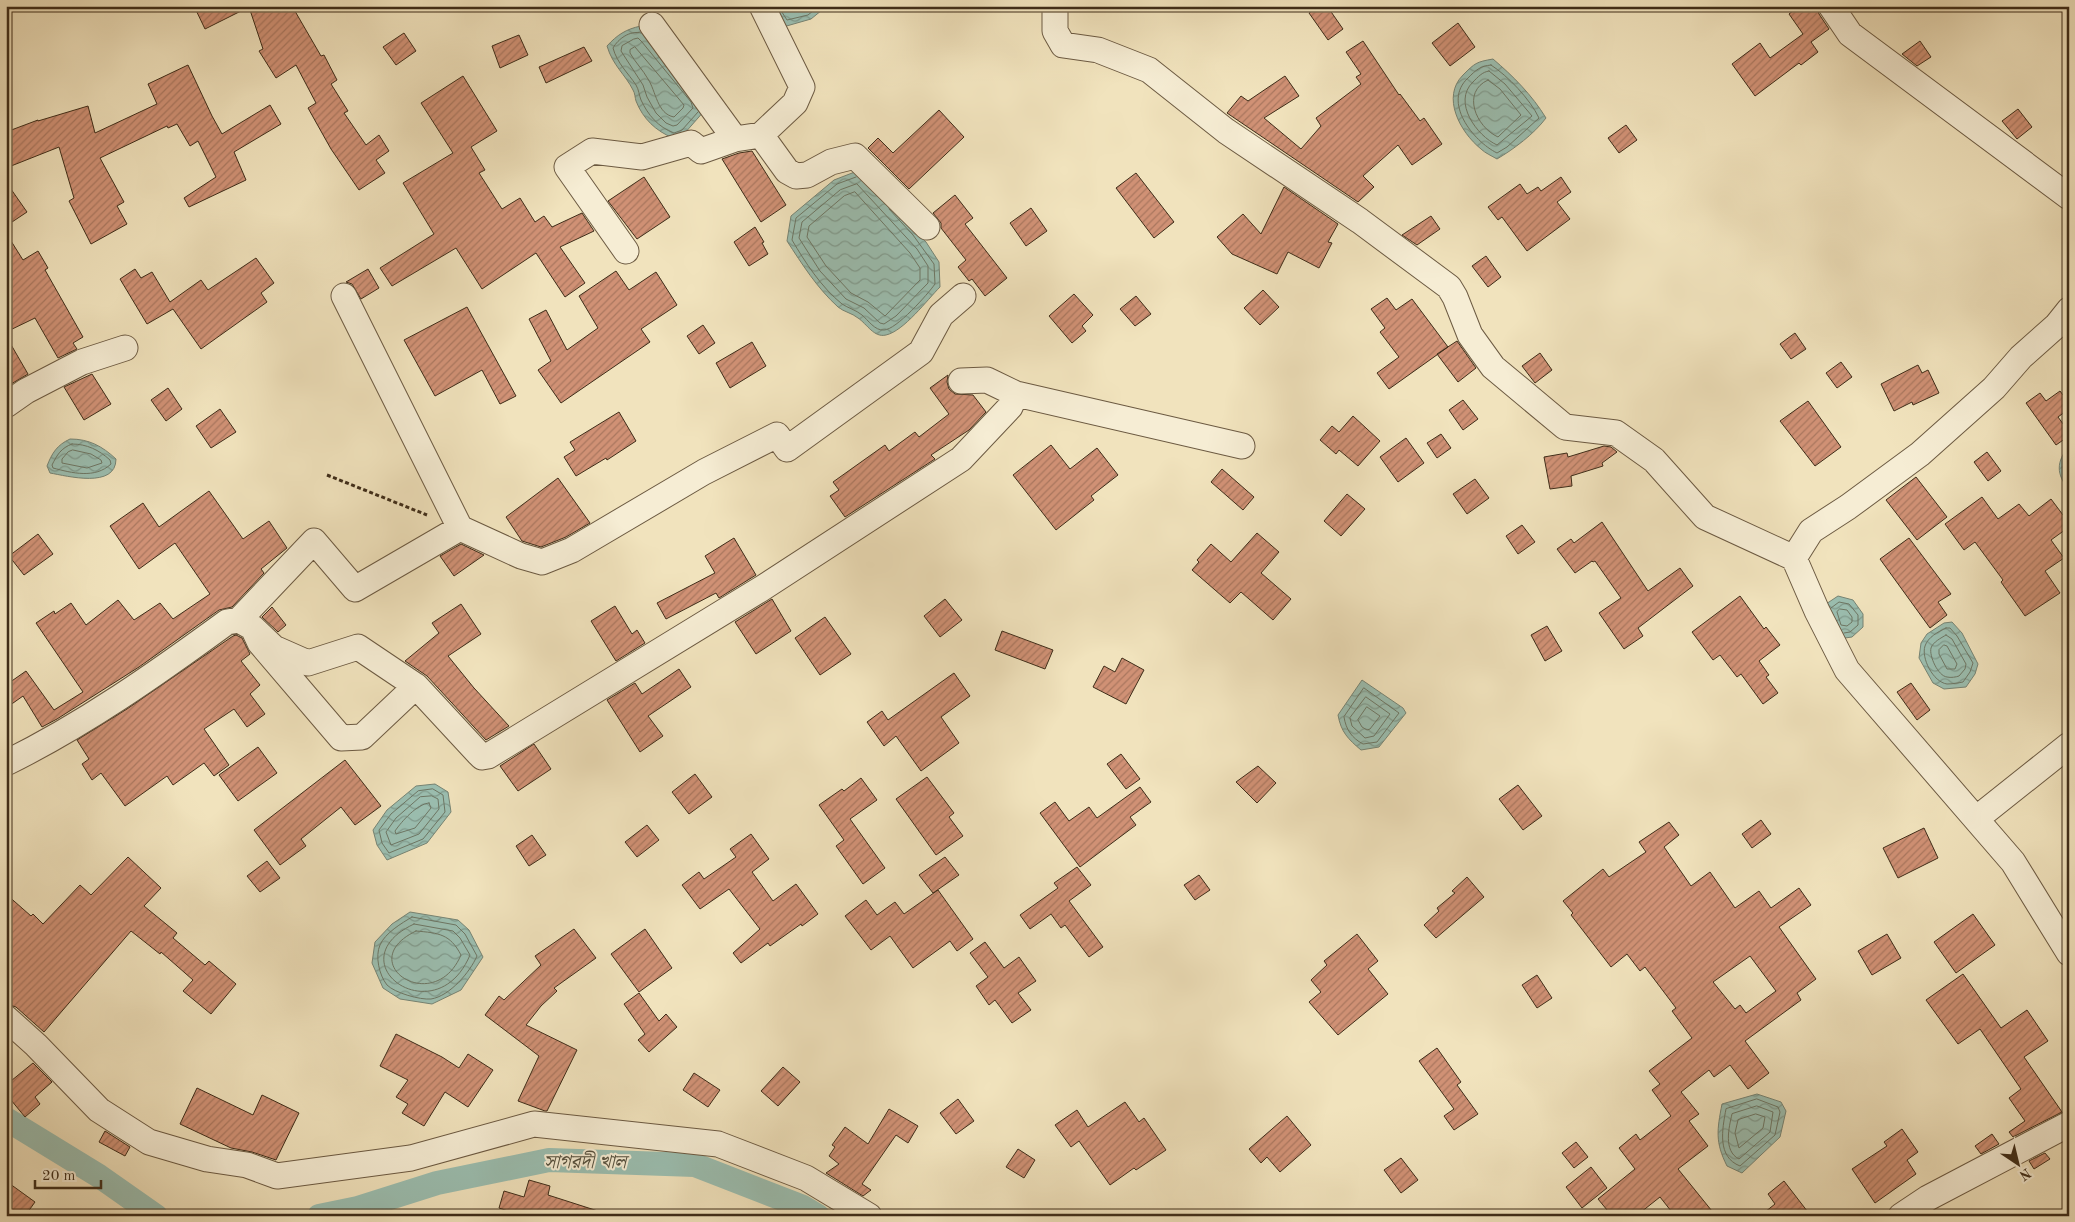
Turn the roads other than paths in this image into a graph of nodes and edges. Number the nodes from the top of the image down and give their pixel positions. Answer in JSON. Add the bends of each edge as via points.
{"nodes":[{"id":1,"x":762,"y":6,"type":"edge"},
{"id":2,"x":1055,"y":6,"type":"edge"},
{"id":3,"x":1831,"y":6,"type":"edge"},
{"id":4,"x":652,"y":25,"type":"dead end"},
{"id":5,"x":761,"y":135,"type":"junction"},
{"id":6,"x":735,"y":139,"type":"junction"},
{"id":7,"x":2069,"y":197,"type":"edge"},
{"id":8,"x":927,"y":227,"type":"dead end"},
{"id":9,"x":626,"y":251,"type":"dead end"},
{"id":10,"x":344,"y":296,"type":"dead end"},
{"id":11,"x":963,"y":296,"type":"dead end"},
{"id":12,"x":2069,"y":310,"type":"edge"},
{"id":13,"x":125,"y":348,"type":"dead end"},
{"id":14,"x":961,"y":381,"type":"dead end"},
{"id":15,"x":1016,"y":394,"type":"junction"},
{"id":16,"x":6,"y":405,"type":"edge"},
{"id":17,"x":1242,"y":446,"type":"dead end"},
{"id":18,"x":460,"y":528,"type":"junction"},
{"id":19,"x":1794,"y":558,"type":"junction"},
{"id":20,"x":246,"y":624,"type":"junction"},
{"id":21,"x":416,"y":686,"type":"junction"},
{"id":22,"x":2069,"y":745,"type":"edge"},
{"id":23,"x":6,"y":763,"type":"edge"},
{"id":24,"x":1976,"y":819,"type":"junction"},
{"id":25,"x":2069,"y":953,"type":"edge"},
{"id":26,"x":6,"y":1018,"type":"edge"},
{"id":27,"x":2069,"y":1124,"type":"edge"},
{"id":28,"x":1934,"y":1207,"type":"edge"},
{"id":29,"x":869,"y":1216,"type":"edge"},
{"id":30,"x":1901,"y":1216,"type":"edge"}],
"edges":[{"from":1,"to":5,"type":"street","via":[[802,87],[795,103]]},
{"from":2,"to":19,"type":"street","via":[[1055,31],[1063,45],[1098,50],[1149,70],[1226,132],[1360,221],[1448,288],[1455,297],[1470,335],[1493,367],[1565,427],[1616,433],[1654,460],[1705,517]]},
{"from":3,"to":7,"type":"street","via":[[1850,34]]},
{"from":4,"to":6,"type":"street"},
{"from":5,"to":6,"type":"street"},
{"from":5,"to":8,"type":"street","via":[[787,171],[796,176],[807,175],[831,162],[854,156]]},
{"from":6,"to":9,"type":"street","via":[[701,151],[691,143],[642,157],[592,151],[567,167]]},
{"from":10,"to":18,"type":"street"},
{"from":11,"to":18,"type":"street","via":[[941,315],[922,352],[787,450],[777,435],[704,472],[572,550],[542,562],[521,556]]},
{"from":12,"to":19,"type":"street","via":[[1994,388],[1920,454],[1811,531]]},
{"from":13,"to":16,"type":"street","via":[[82,362]]},
{"from":14,"to":15,"type":"street","via":[[987,380]]},
{"from":15,"to":17,"type":"street"},
{"from":15,"to":21,"type":"street","via":[[1010,407],[961,459],[761,589],[488,756],[482,757]]},
{"from":18,"to":20,"type":"street","via":[[355,589],[314,541]]},
{"from":19,"to":24,"type":"street","via":[[1848,670]]},
{"from":20,"to":21,"type":"street","via":[[274,648],[308,663],[358,647]]},
{"from":20,"to":21,"type":"street","via":[[341,738],[362,737]]},
{"from":20,"to":23,"type":"street","via":[[227,622],[70,730]]},
{"from":22,"to":24,"type":"street"},
{"from":24,"to":25,"type":"street","via":[[2013,862]]},
{"from":26,"to":29,"type":"street","via":[[36,1044],[99,1110],[149,1142],[208,1159],[247,1165],[277,1176],[411,1158],[534,1124],[718,1144],[806,1178]]},
{"from":27,"to":28,"type":"street"},
{"from":28,"to":30,"type":"street"}]}
